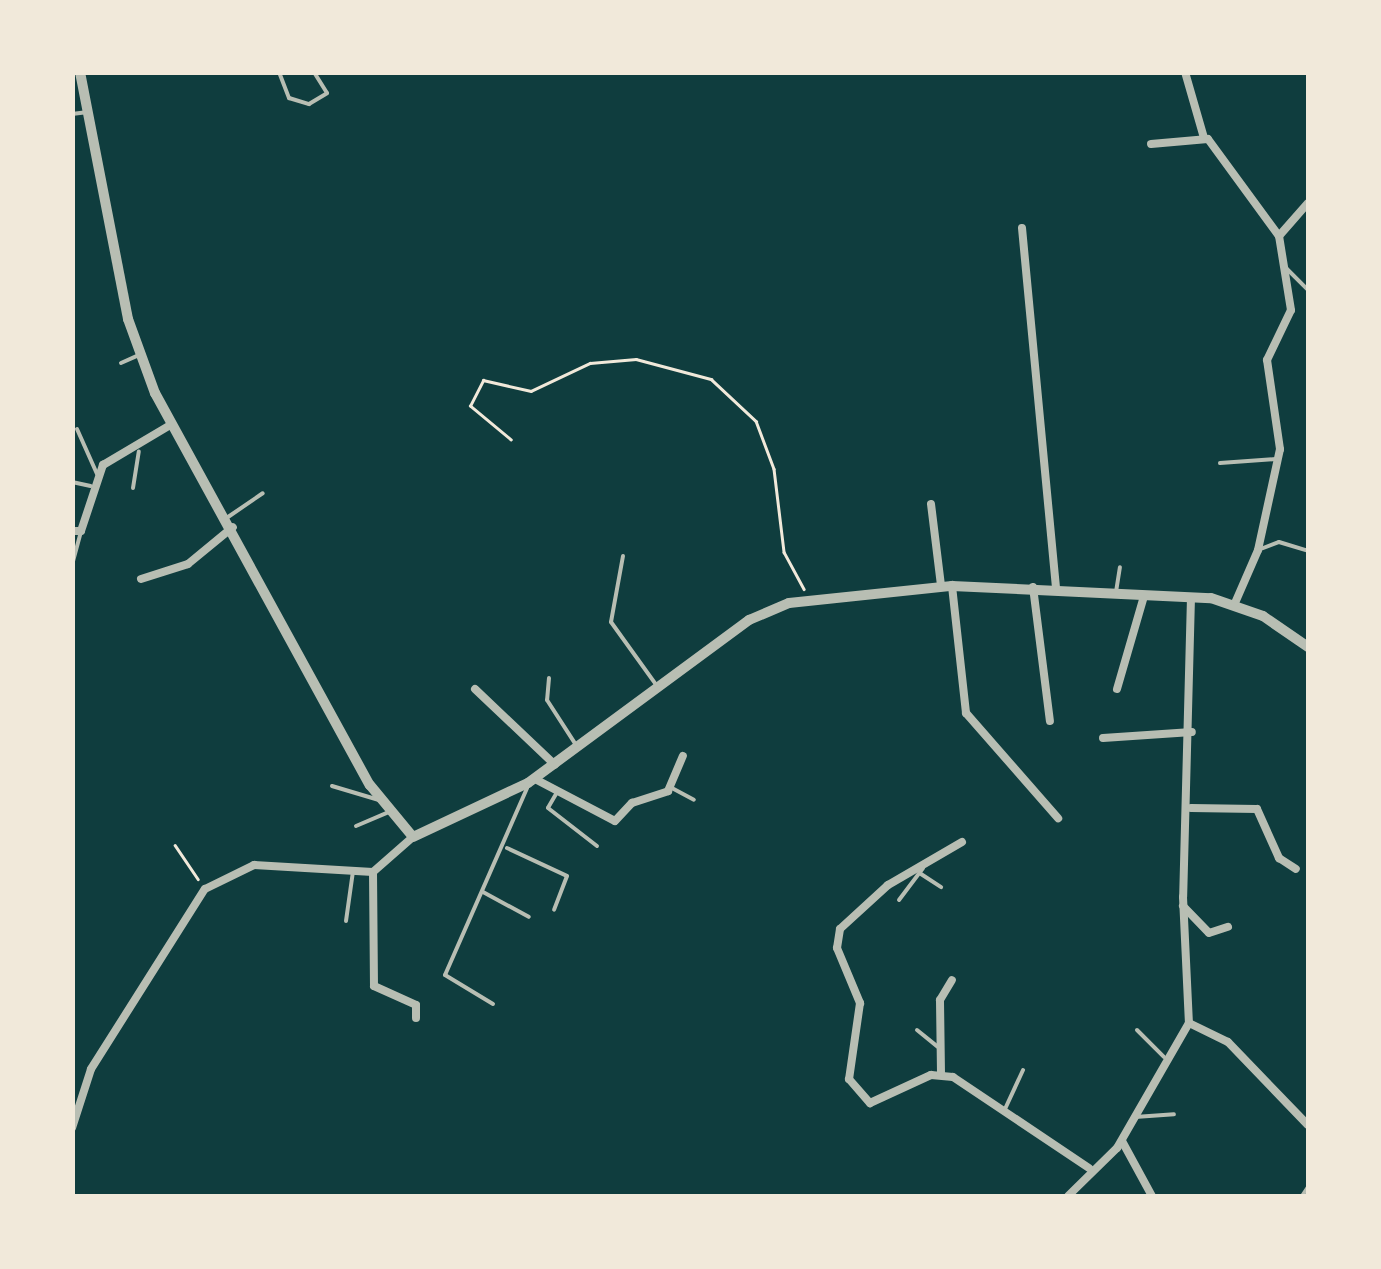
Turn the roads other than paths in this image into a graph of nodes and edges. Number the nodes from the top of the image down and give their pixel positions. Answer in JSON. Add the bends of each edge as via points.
{"nodes":[{"id":1,"x":80,"y":72,"type":"edge"},
{"id":2,"x":279,"y":72,"type":"edge"},
{"id":3,"x":314,"y":72,"type":"edge"},
{"id":4,"x":1185,"y":72,"type":"edge"},
{"id":5,"x":90,"y":112,"type":"junction"},
{"id":6,"x":72,"y":114,"type":"edge"},
{"id":7,"x":1204,"y":138,"type":"junction"},
{"id":8,"x":1151,"y":144,"type":"dead end"},
{"id":9,"x":1308,"y":203,"type":"edge"},
{"id":10,"x":1022,"y":228,"type":"dead end"},
{"id":11,"x":1278,"y":236,"type":"junction"},
{"id":12,"x":1283,"y":265,"type":"junction"},
{"id":13,"x":1308,"y":290,"type":"edge"},
{"id":14,"x":139,"y":305,"type":"dead end"},
{"id":15,"x":125,"y":308,"type":"junction"},
{"id":16,"x":140,"y":355,"type":"junction"},
{"id":17,"x":120,"y":363,"type":"dead end"},
{"id":18,"x":172,"y":424,"type":"junction"},
{"id":19,"x":78,"y":428,"type":"dead end"},
{"id":20,"x":139,"y":451,"type":"junction"},
{"id":21,"x":1276,"y":459,"type":"junction"},
{"id":22,"x":1220,"y":463,"type":"dead end"},
{"id":23,"x":97,"y":474,"type":"junction"},
{"id":24,"x":72,"y":482,"type":"edge"},
{"id":25,"x":90,"y":486,"type":"junction"},
{"id":26,"x":132,"y":488,"type":"dead end"},
{"id":27,"x":263,"y":493,"type":"dead end"},
{"id":28,"x":931,"y":504,"type":"dead end"},
{"id":29,"x":230,"y":522,"type":"junction"},
{"id":30,"x":77,"y":531,"type":"edge"},
{"id":31,"x":1258,"y":550,"type":"junction"},
{"id":32,"x":1306,"y":550,"type":"edge"},
{"id":33,"x":623,"y":556,"type":"dead end"},
{"id":34,"x":72,"y":566,"type":"edge"},
{"id":35,"x":1120,"y":567,"type":"dead end"},
{"id":36,"x":141,"y":579,"type":"dead end"},
{"id":37,"x":947,"y":586,"type":"junction"},
{"id":38,"x":1033,"y":587,"type":"junction"},
{"id":39,"x":1056,"y":588,"type":"junction"},
{"id":40,"x":1116,"y":593,"type":"junction"},
{"id":41,"x":1144,"y":596,"type":"junction"},
{"id":42,"x":1191,"y":596,"type":"junction"},
{"id":43,"x":1234,"y":603,"type":"junction"},
{"id":44,"x":1308,"y":646,"type":"edge"},
{"id":45,"x":549,"y":678,"type":"dead end"},
{"id":46,"x":657,"y":686,"type":"junction"},
{"id":47,"x":475,"y":689,"type":"dead end"},
{"id":48,"x":1117,"y":689,"type":"dead end"},
{"id":49,"x":1050,"y":721,"type":"dead end"},
{"id":50,"x":1192,"y":732,"type":"junction"},
{"id":51,"x":1102,"y":738,"type":"dead end"},
{"id":52,"x":576,"y":745,"type":"junction"},
{"id":53,"x":683,"y":756,"type":"dead end"},
{"id":54,"x":554,"y":766,"type":"junction"},
{"id":55,"x":532,"y":781,"type":"junction"},
{"id":56,"x":332,"y":786,"type":"dead end"},
{"id":57,"x":670,"y":787,"type":"junction"},
{"id":58,"x":556,"y":794,"type":"junction"},
{"id":59,"x":379,"y":800,"type":"junction"},
{"id":60,"x":694,"y":800,"type":"dead end"},
{"id":61,"x":1191,"y":808,"type":"junction"},
{"id":62,"x":388,"y":812,"type":"junction"},
{"id":63,"x":1058,"y":818,"type":"dead end"},
{"id":64,"x":356,"y":826,"type":"dead end"},
{"id":65,"x":413,"y":837,"type":"junction"},
{"id":66,"x":962,"y":842,"type":"dead end"},
{"id":67,"x":597,"y":846,"type":"dead end"},
{"id":68,"x":507,"y":848,"type":"junction"},
{"id":69,"x":925,"y":863,"type":"junction"},
{"id":70,"x":354,"y":870,"type":"junction"},
{"id":71,"x":1296,"y":870,"type":"dead end"},
{"id":72,"x":373,"y":872,"type":"junction"},
{"id":73,"x":921,"y":874,"type":"junction"},
{"id":74,"x":942,"y":888,"type":"dead end"},
{"id":75,"x":483,"y":892,"type":"junction"},
{"id":76,"x":899,"y":900,"type":"dead end"},
{"id":77,"x":1183,"y":906,"type":"junction"},
{"id":78,"x":554,"y":910,"type":"dead end"},
{"id":79,"x":529,"y":917,"type":"dead end"},
{"id":80,"x":346,"y":920,"type":"dead end"},
{"id":81,"x":1228,"y":927,"type":"dead end"},
{"id":82,"x":952,"y":980,"type":"dead end"},
{"id":83,"x":493,"y":1004,"type":"dead end"},
{"id":84,"x":416,"y":1018,"type":"dead end"},
{"id":85,"x":1189,"y":1023,"type":"junction"},
{"id":86,"x":917,"y":1030,"type":"dead end"},
{"id":87,"x":1137,"y":1030,"type":"dead end"},
{"id":88,"x":937,"y":1046,"type":"junction"},
{"id":89,"x":1164,"y":1057,"type":"junction"},
{"id":90,"x":1023,"y":1070,"type":"dead end"},
{"id":91,"x":941,"y":1073,"type":"junction"},
{"id":92,"x":1003,"y":1113,"type":"junction"},
{"id":93,"x":1174,"y":1114,"type":"dead end"},
{"id":94,"x":1135,"y":1117,"type":"junction"},
{"id":95,"x":1307,"y":1122,"type":"edge"},
{"id":96,"x":72,"y":1128,"type":"edge"},
{"id":97,"x":1122,"y":1141,"type":"junction"},
{"id":98,"x":1088,"y":1168,"type":"junction"},
{"id":99,"x":1308,"y":1188,"type":"edge"},
{"id":100,"x":1068,"y":1196,"type":"edge"},
{"id":101,"x":1152,"y":1196,"type":"edge"},
{"id":102,"x":1302,"y":1196,"type":"edge"}],
"edges":[{"from":1,"to":5,"type":"street"},
{"from":2,"to":3,"type":"lane","via":[[289,98],[310,104],[326,93]]},
{"from":4,"to":7,"type":"street"},
{"from":5,"to":6,"type":"lane"},
{"from":5,"to":15,"type":"street"},
{"from":7,"to":8,"type":"street"},
{"from":7,"to":11,"type":"street"},
{"from":9,"to":11,"type":"street"},
{"from":10,"to":39,"type":"street"},
{"from":11,"to":12,"type":"street"},
{"from":12,"to":13,"type":"lane"},
{"from":12,"to":21,"type":"street","via":[[1291,310],[1266,360]]},
{"from":14,"to":15,"type":"lane"},
{"from":15,"to":16,"type":"street"},
{"from":16,"to":17,"type":"lane"},
{"from":16,"to":18,"type":"street"},
{"from":18,"to":20,"type":"street"},
{"from":18,"to":29,"type":"street"},
{"from":19,"to":23,"type":"lane"},
{"from":20,"to":23,"type":"street","via":[[112,457]]},
{"from":20,"to":26,"type":"lane"},
{"from":21,"to":22,"type":"lane"},
{"from":21,"to":31,"type":"street"},
{"from":23,"to":25,"type":"street"},
{"from":24,"to":25,"type":"lane"},
{"from":25,"to":30,"type":"street"},
{"from":27,"to":29,"type":"lane"},
{"from":28,"to":37,"type":"street"},
{"from":29,"to":36,"type":"street","via":[[188,564]]},
{"from":29,"to":59,"type":"street"},
{"from":30,"to":34,"type":"lane"},
{"from":31,"to":32,"type":"lane","via":[[1279,542]]},
{"from":31,"to":43,"type":"street"},
{"from":33,"to":46,"type":"lane","via":[[610,622]]},
{"from":35,"to":40,"type":"lane"},
{"from":37,"to":38,"type":"street"},
{"from":37,"to":46,"type":"street","via":[[762,612]]},
{"from":37,"to":63,"type":"street","via":[[966,714]]},
{"from":38,"to":39,"type":"street"},
{"from":38,"to":49,"type":"street"},
{"from":39,"to":40,"type":"street"},
{"from":40,"to":41,"type":"street"},
{"from":41,"to":42,"type":"street"},
{"from":41,"to":48,"type":"street"},
{"from":42,"to":43,"type":"street"},
{"from":42,"to":50,"type":"street"},
{"from":43,"to":44,"type":"street"},
{"from":45,"to":52,"type":"lane","via":[[547,700]]},
{"from":46,"to":52,"type":"street"},
{"from":47,"to":54,"type":"street"},
{"from":50,"to":51,"type":"street"},
{"from":50,"to":61,"type":"street"},
{"from":52,"to":54,"type":"street"},
{"from":53,"to":57,"type":"street"},
{"from":54,"to":55,"type":"street"},
{"from":55,"to":58,"type":"street"},
{"from":55,"to":65,"type":"street"},
{"from":55,"to":68,"type":"lane"},
{"from":56,"to":59,"type":"lane"},
{"from":57,"to":58,"type":"street","via":[[615,821]]},
{"from":57,"to":60,"type":"lane"},
{"from":58,"to":67,"type":"lane","via":[[548,808]]},
{"from":59,"to":62,"type":"street"},
{"from":61,"to":71,"type":"street","via":[[1257,809],[1279,858]]},
{"from":61,"to":77,"type":"street"},
{"from":62,"to":64,"type":"lane"},
{"from":62,"to":65,"type":"street"},
{"from":65,"to":72,"type":"street"},
{"from":66,"to":69,"type":"street"},
{"from":68,"to":75,"type":"lane"},
{"from":68,"to":78,"type":"lane","via":[[566,876]]},
{"from":69,"to":73,"type":"lane"},
{"from":69,"to":91,"type":"street","via":[[848,920],[837,948],[858,991],[847,1065],[853,1088],[880,1102]]},
{"from":70,"to":72,"type":"street"},
{"from":70,"to":80,"type":"lane"},
{"from":70,"to":96,"type":"street","via":[[254,866],[204,889],[90,1069]]},
{"from":72,"to":84,"type":"street","via":[[374,986],[416,1005]]},
{"from":73,"to":74,"type":"lane"},
{"from":73,"to":76,"type":"lane"},
{"from":75,"to":79,"type":"lane"},
{"from":75,"to":83,"type":"lane","via":[[445,976]]},
{"from":77,"to":81,"type":"street","via":[[1209,933]]},
{"from":77,"to":85,"type":"street"},
{"from":82,"to":88,"type":"street"},
{"from":85,"to":89,"type":"street"},
{"from":85,"to":95,"type":"street","via":[[1228,1042]]},
{"from":86,"to":88,"type":"lane"},
{"from":87,"to":89,"type":"lane"},
{"from":88,"to":91,"type":"street"},
{"from":89,"to":94,"type":"street"},
{"from":90,"to":92,"type":"lane"},
{"from":91,"to":92,"type":"street"},
{"from":92,"to":98,"type":"street"},
{"from":93,"to":94,"type":"lane"},
{"from":94,"to":97,"type":"street"},
{"from":97,"to":98,"type":"street"},
{"from":97,"to":101,"type":"street"},
{"from":98,"to":100,"type":"street"},
{"from":99,"to":102,"type":"lane"}]}
